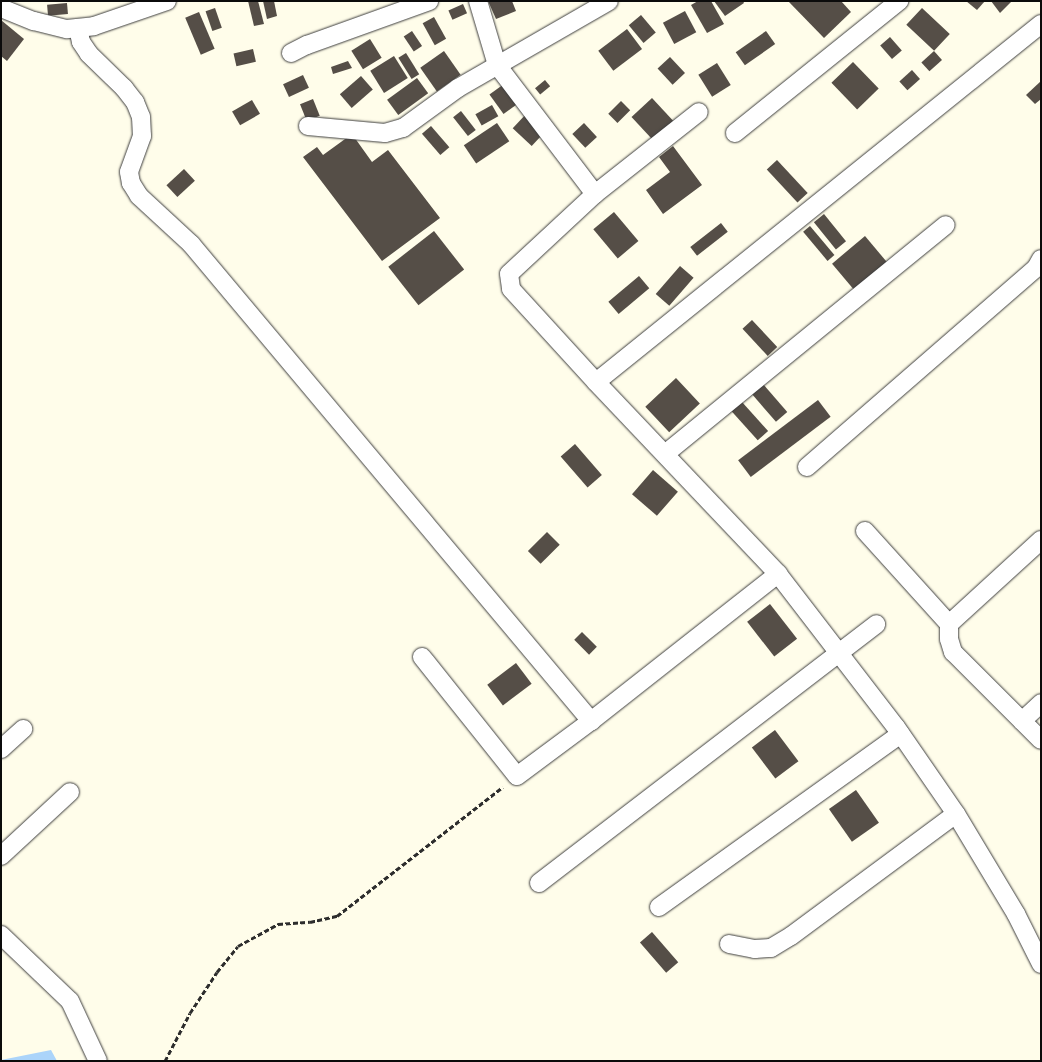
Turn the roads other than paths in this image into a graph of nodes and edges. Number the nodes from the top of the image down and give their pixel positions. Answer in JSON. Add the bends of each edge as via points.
{"nodes":[{"id":1,"x":167,"y":1,"type":"edge"},
{"id":2,"x":429,"y":1,"type":"edge"},
{"id":3,"x":478,"y":1,"type":"edge"},
{"id":4,"x":610,"y":1,"type":"edge"},
{"id":5,"x":899,"y":1,"type":"edge"},
{"id":6,"x":1,"y":8,"type":"edge"},
{"id":7,"x":1041,"y":24,"type":"edge"},
{"id":8,"x":78,"y":28,"type":"junction"},
{"id":9,"x":291,"y":53,"type":"dead end"},
{"id":10,"x":497,"y":65,"type":"junction"},
{"id":11,"x":699,"y":112,"type":"dead end"},
{"id":12,"x":308,"y":126,"type":"dead end"},
{"id":13,"x":736,"y":133,"type":"dead end"},
{"id":14,"x":595,"y":194,"type":"junction"},
{"id":15,"x":946,"y":224,"type":"dead end"},
{"id":16,"x":1041,"y":260,"type":"edge"},
{"id":17,"x":596,"y":382,"type":"junction"},
{"id":18,"x":665,"y":454,"type":"junction"},
{"id":19,"x":807,"y":467,"type":"dead end"},
{"id":20,"x":865,"y":530,"type":"dead end"},
{"id":21,"x":1041,"y":540,"type":"edge"},
{"id":22,"x":778,"y":574,"type":"junction"},
{"id":23,"x":876,"y":624,"type":"dead end"},
{"id":24,"x":949,"y":624,"type":"junction"},
{"id":25,"x":838,"y":652,"type":"junction"},
{"id":26,"x":422,"y":657,"type":"dead end"},
{"id":27,"x":1041,"y":702,"type":"edge"},
{"id":28,"x":1022,"y":720,"type":"junction"},
{"id":29,"x":591,"y":721,"type":"junction"},
{"id":30,"x":23,"y":729,"type":"dead end"},
{"id":31,"x":901,"y":734,"type":"junction"},
{"id":32,"x":1041,"y":740,"type":"edge"},
{"id":33,"x":1,"y":749,"type":"edge"},
{"id":34,"x":70,"y":792,"type":"dead end"},
{"id":35,"x":956,"y":814,"type":"junction"},
{"id":36,"x":1,"y":856,"type":"edge"},
{"id":37,"x":539,"y":884,"type":"dead end"},
{"id":38,"x":659,"y":907,"type":"dead end"},
{"id":39,"x":1,"y":935,"type":"edge"},
{"id":40,"x":729,"y":944,"type":"dead end"},
{"id":41,"x":1041,"y":964,"type":"edge"},
{"id":42,"x":98,"y":1061,"type":"edge"}],
"edges":[{"from":1,"to":8,"type":"street","via":[[94,26]]},
{"from":2,"to":9,"type":"street"},
{"from":3,"to":10,"type":"street"},
{"from":4,"to":10,"type":"street"},
{"from":5,"to":13,"type":"street"},
{"from":6,"to":8,"type":"street","via":[[67,30]]},
{"from":7,"to":17,"type":"street"},
{"from":8,"to":29,"type":"street","via":[[81,42],[89,54],[124,88],[141,117],[142,136],[129,172],[139,196],[192,244]]},
{"from":10,"to":12,"type":"street","via":[[458,88],[403,128],[385,133]]},
{"from":10,"to":14,"type":"street"},
{"from":11,"to":14,"type":"street"},
{"from":14,"to":17,"type":"street","via":[[509,274],[511,289]]},
{"from":15,"to":18,"type":"street"},
{"from":16,"to":19,"type":"street","via":[[1036,268]]},
{"from":17,"to":18,"type":"street"},
{"from":18,"to":22,"type":"street"},
{"from":20,"to":24,"type":"street"},
{"from":21,"to":24,"type":"street"},
{"from":22,"to":25,"type":"street"},
{"from":22,"to":29,"type":"street"},
{"from":23,"to":25,"type":"street"},
{"from":24,"to":28,"type":"street","via":[[953,652]]},
{"from":25,"to":31,"type":"street"},
{"from":25,"to":37,"type":"street"},
{"from":26,"to":29,"type":"street","via":[[518,776]]},
{"from":27,"to":28,"type":"street"},
{"from":28,"to":32,"type":"street"},
{"from":30,"to":33,"type":"street"},
{"from":31,"to":35,"type":"street"},
{"from":31,"to":38,"type":"street"},
{"from":34,"to":36,"type":"street"},
{"from":35,"to":40,"type":"street","via":[[771,948],[755,950]]},
{"from":35,"to":41,"type":"street","via":[[1016,914]]},
{"from":39,"to":42,"type":"street","via":[[70,1001]]}]}
